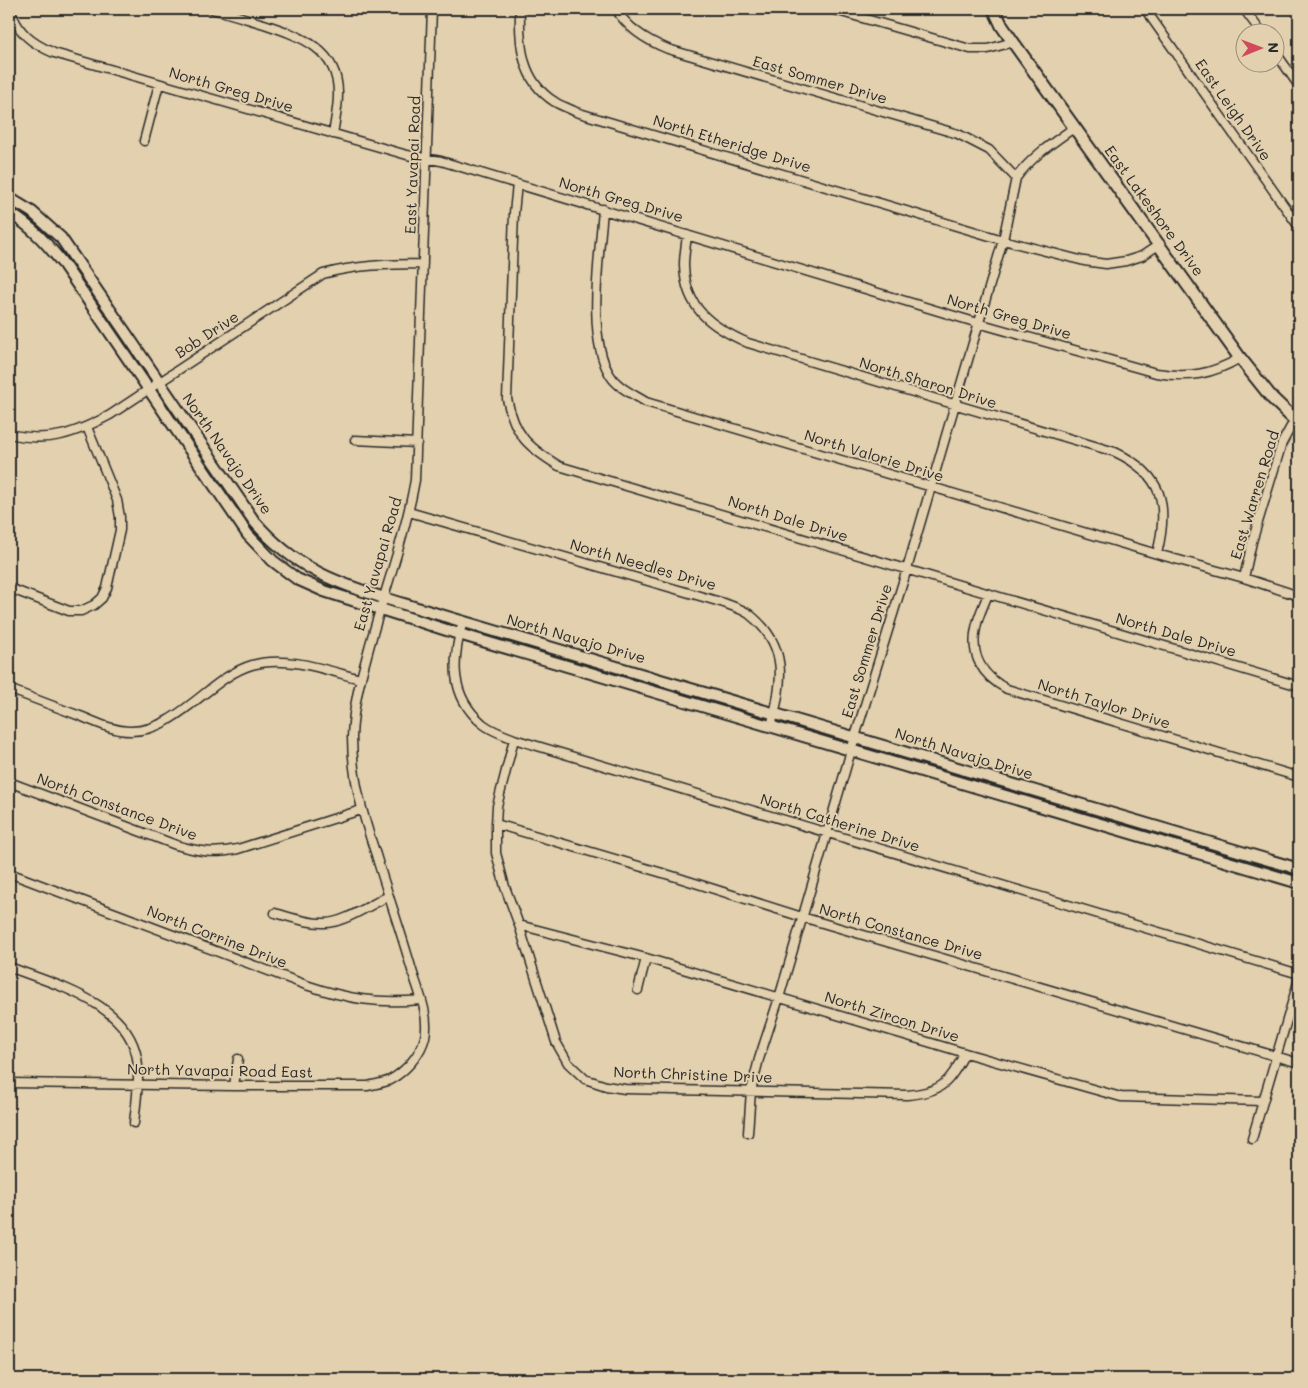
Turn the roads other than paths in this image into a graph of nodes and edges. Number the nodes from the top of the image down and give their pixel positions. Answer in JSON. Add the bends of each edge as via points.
{"nodes":[{"id":1,"x":10,"y":9,"type":"edge"},
{"id":2,"x":212,"y":9,"type":"edge"},
{"id":3,"x":432,"y":9,"type":"edge"},
{"id":4,"x":520,"y":9,"type":"edge"},
{"id":5,"x":616,"y":9,"type":"edge"},
{"id":6,"x":831,"y":9,"type":"edge"},
{"id":7,"x":994,"y":9,"type":"edge"},
{"id":8,"x":1145,"y":9,"type":"edge"},
{"id":9,"x":1244,"y":9,"type":"edge"},
{"id":10,"x":1254,"y":22,"type":"edge"},
{"id":11,"x":1013,"y":42,"type":"junction"},
{"id":12,"x":1286,"y":67,"type":"edge"},
{"id":13,"x":159,"y":84,"type":"junction"},
{"id":14,"x":1299,"y":86,"type":"edge"},
{"id":15,"x":1075,"y":127,"type":"junction"},
{"id":16,"x":333,"y":134,"type":"junction"},
{"id":17,"x":144,"y":141,"type":"dead end"},
{"id":18,"x":427,"y":160,"type":"junction"},
{"id":19,"x":1016,"y":178,"type":"junction"},
{"id":20,"x":517,"y":184,"type":"junction"},
{"id":21,"x":9,"y":198,"type":"edge"},
{"id":22,"x":603,"y":209,"type":"junction"},
{"id":23,"x":9,"y":213,"type":"edge"},
{"id":24,"x":1299,"y":226,"type":"edge"},
{"id":25,"x":687,"y":235,"type":"junction"},
{"id":26,"x":1003,"y":240,"type":"junction"},
{"id":27,"x":1160,"y":244,"type":"junction"},
{"id":28,"x":422,"y":264,"type":"junction"},
{"id":29,"x":84,"y":271,"type":"junction"},
{"id":30,"x":74,"y":278,"type":"junction"},
{"id":31,"x":978,"y":323,"type":"junction"},
{"id":32,"x":1240,"y":358,"type":"junction"},
{"id":33,"x":159,"y":382,"type":"junction"},
{"id":34,"x":148,"y":390,"type":"junction"},
{"id":35,"x":954,"y":405,"type":"junction"},
{"id":36,"x":1297,"y":422,"type":"edge"},
{"id":37,"x":87,"y":427,"type":"junction"},
{"id":38,"x":9,"y":434,"type":"edge"},
{"id":39,"x":355,"y":440,"type":"dead end"},
{"id":40,"x":416,"y":443,"type":"junction"},
{"id":41,"x":930,"y":487,"type":"junction"},
{"id":42,"x":243,"y":506,"type":"junction"},
{"id":43,"x":409,"y":512,"type":"junction"},
{"id":44,"x":232,"y":513,"type":"junction"},
{"id":45,"x":1157,"y":554,"type":"junction"},
{"id":46,"x":907,"y":569,"type":"junction"},
{"id":47,"x":1244,"y":578,"type":"junction"},
{"id":48,"x":9,"y":588,"type":"edge"},
{"id":49,"x":988,"y":594,"type":"junction"},
{"id":50,"x":1299,"y":596,"type":"edge"},
{"id":51,"x":383,"y":598,"type":"junction"},
{"id":52,"x":380,"y":609,"type":"junction"},
{"id":53,"x":463,"y":621,"type":"junction"},
{"id":54,"x":459,"y":634,"type":"junction"},
{"id":55,"x":360,"y":679,"type":"junction"},
{"id":56,"x":1299,"y":686,"type":"edge"},
{"id":57,"x":9,"y":689,"type":"edge"},
{"id":58,"x":775,"y":713,"type":"junction"},
{"id":59,"x":771,"y":726,"type":"junction"},
{"id":60,"x":855,"y":737,"type":"junction"},
{"id":61,"x":514,"y":739,"type":"junction"},
{"id":62,"x":851,"y":749,"type":"junction"},
{"id":63,"x":1299,"y":777,"type":"edge"},
{"id":64,"x":9,"y":782,"type":"edge"},
{"id":65,"x":361,"y":810,"type":"junction"},
{"id":66,"x":496,"y":824,"type":"junction"},
{"id":67,"x":828,"y":833,"type":"junction"},
{"id":68,"x":1299,"y":868,"type":"edge"},
{"id":69,"x":9,"y":873,"type":"edge"},
{"id":70,"x":1299,"y":883,"type":"edge"},
{"id":71,"x":389,"y":896,"type":"junction"},
{"id":72,"x":275,"y":913,"type":"dead end"},
{"id":73,"x":802,"y":917,"type":"junction"},
{"id":74,"x":519,"y":925,"type":"junction"},
{"id":75,"x":646,"y":958,"type":"junction"},
{"id":76,"x":9,"y":967,"type":"edge"},
{"id":77,"x":1299,"y":974,"type":"edge"},
{"id":78,"x":1299,"y":978,"type":"edge"},
{"id":79,"x":638,"y":990,"type":"dead end"},
{"id":80,"x":779,"y":998,"type":"junction"},
{"id":81,"x":421,"y":1000,"type":"junction"},
{"id":82,"x":418,"y":1052,"type":"joint"},
{"id":83,"x":965,"y":1053,"type":"junction"},
{"id":84,"x":1277,"y":1057,"type":"junction"},
{"id":85,"x":238,"y":1059,"type":"dead end"},
{"id":86,"x":1299,"y":1063,"type":"edge"},
{"id":87,"x":9,"y":1083,"type":"edge"},
{"id":88,"x":138,"y":1084,"type":"junction"},
{"id":89,"x":234,"y":1086,"type":"junction"},
{"id":90,"x":751,"y":1091,"type":"junction"},
{"id":91,"x":1262,"y":1101,"type":"junction"},
{"id":92,"x":134,"y":1123,"type":"dead end"},
{"id":93,"x":748,"y":1133,"type":"dead end"},
{"id":94,"x":1252,"y":1138,"type":"dead end"}],
"edges":[{"from":1,"to":13,"type":"street","name":"North Greg Drive","via":[[13,18],[34,44]]},
{"from":2,"to":16,"type":"street","via":[[296,35],[325,56],[335,74],[338,94]]},
{"from":3,"to":18,"type":"street","name":"East Yavapai Road"},
{"from":4,"to":26,"type":"street","name":"North Etheridge Drive","via":[[522,56],[530,77],[554,102],[576,112]]},
{"from":5,"to":19,"type":"street","name":"East Sommer Drive","via":[[632,28],[649,41],[668,49],[958,134],[989,150]]},
{"from":6,"to":11,"type":"street","via":[[970,49],[988,50]]},
{"from":7,"to":11,"type":"main road","name":"East Lakeshore Drive"},
{"from":8,"to":24,"type":"street","name":"East Leigh Drive"},
{"from":9,"to":10,"type":"street"},
{"from":11,"to":15,"type":"main road","name":"East Lakeshore Drive"},
{"from":12,"to":14,"type":"street"},
{"from":13,"to":16,"type":"street","name":"North Greg Drive"},
{"from":13,"to":17,"type":"street"},
{"from":15,"to":19,"type":"street","name":"East Sommer Drive","via":[[1026,164]]},
{"from":15,"to":27,"type":"main road","name":"East Lakeshore Drive"},
{"from":16,"to":18,"type":"street","name":"North Greg Drive"},
{"from":18,"to":20,"type":"street","name":"North Greg Drive","via":[[441,161]]},
{"from":18,"to":28,"type":"street","name":"East Yavapai Road"},
{"from":19,"to":26,"type":"street","name":"East Sommer Drive"},
{"from":20,"to":22,"type":"street","name":"North Greg Drive"},
{"from":20,"to":46,"type":"street","name":"North Dale Drive","via":[[507,399],[511,418],[524,440],[537,453],[559,466]]},
{"from":21,"to":29,"type":"street","name":"North Navajo Drive","via":[[49,226]]},
{"from":22,"to":25,"type":"street","name":"North Greg Drive"},
{"from":22,"to":41,"type":"street","name":"North Valorie Drive","via":[[597,336],[601,359],[610,376],[624,389],[646,402]]},
{"from":23,"to":30,"type":"street","name":"North Navajo Drive","via":[[43,239]]},
{"from":25,"to":31,"type":"street","name":"North Greg Drive"},
{"from":25,"to":35,"type":"street","name":"North Sharon Drive","via":[[686,286],[694,305],[711,323],[728,334],[748,343]]},
{"from":26,"to":27,"type":"street","name":"North Etheridge Drive","via":[[1106,264],[1142,256]]},
{"from":26,"to":31,"type":"street","name":"East Sommer Drive"},
{"from":27,"to":32,"type":"main road","name":"East Lakeshore Drive"},
{"from":28,"to":33,"type":"street","name":"Bob Drive","via":[[362,266],[324,274]]},
{"from":28,"to":40,"type":"street","name":"East Yavapai Road"},
{"from":29,"to":30,"type":"street"},
{"from":29,"to":33,"type":"street","name":"North Navajo Drive"},
{"from":30,"to":34,"type":"street","name":"North Navajo Drive"},
{"from":31,"to":32,"type":"street","name":"North Greg Drive","via":[[1176,376],[1207,373]]},
{"from":31,"to":35,"type":"street","name":"East Sommer Drive"},
{"from":32,"to":36,"type":"main road","name":"East Lakeshore Drive","via":[[1272,398]]},
{"from":33,"to":34,"type":"street","name":"Bob Drive"},
{"from":33,"to":42,"type":"street","name":"North Navajo Drive"},
{"from":34,"to":37,"type":"street","name":"Bob Drive"},
{"from":34,"to":44,"type":"street","name":"North Navajo Drive"},
{"from":35,"to":41,"type":"street","name":"East Sommer Drive"},
{"from":35,"to":45,"type":"street","name":"North Sharon Drive","via":[[1115,452],[1132,460],[1147,472],[1158,490],[1164,514]]},
{"from":36,"to":47,"type":"street","name":"East Warren Road","via":[[1282,443]]},
{"from":37,"to":38,"type":"street","name":"Bob Drive","via":[[43,438]]},
{"from":37,"to":48,"type":"street","via":[[120,517],[107,588],[94,605],[81,611],[69,611]]},
{"from":39,"to":40,"type":"street"},
{"from":40,"to":43,"type":"street","name":"East Yavapai Road","via":[[415,480]]},
{"from":41,"to":45,"type":"street","name":"North Valorie Drive"},
{"from":41,"to":46,"type":"street","name":"East Sommer Drive"},
{"from":42,"to":44,"type":"street"},
{"from":42,"to":51,"type":"street","name":"North Navajo Drive","via":[[266,535],[304,566]]},
{"from":43,"to":51,"type":"street","name":"East Yavapai Road"},
{"from":43,"to":58,"type":"street","name":"North Needles Drive","via":[[724,603],[748,613],[777,647],[781,673]]},
{"from":44,"to":52,"type":"street","name":"North Navajo Drive","via":[[256,545],[297,578],[324,591]]},
{"from":45,"to":47,"type":"street","name":"North Valorie Drive"},
{"from":46,"to":49,"type":"street","name":"North Dale Drive"},
{"from":46,"to":60,"type":"street","name":"East Sommer Drive"},
{"from":47,"to":50,"type":"street","name":"North Valorie Drive"},
{"from":49,"to":56,"type":"street","name":"North Dale Drive"},
{"from":49,"to":63,"type":"street","name":"North Taylor Drive","via":[[976,628],[975,647],[980,666],[994,682],[1007,689]]},
{"from":51,"to":52,"type":"street","name":"East Yavapai Road"},
{"from":51,"to":53,"type":"street","name":"North Navajo Drive"},
{"from":52,"to":54,"type":"street","name":"North Navajo Drive"},
{"from":52,"to":55,"type":"street","name":"East Yavapai Road"},
{"from":53,"to":54,"type":"street","name":"North Catherine Drive"},
{"from":53,"to":58,"type":"street","name":"North Navajo Drive"},
{"from":54,"to":59,"type":"street","name":"North Navajo Drive"},
{"from":54,"to":61,"type":"street","name":"North Catherine Drive","via":[[455,672],[460,691],[483,724]]},
{"from":55,"to":57,"type":"street","via":[[297,663],[274,661],[253,664],[175,716],[153,727],[131,731],[112,729]]},
{"from":55,"to":65,"type":"street","name":"East Yavapai Road","via":[[352,737],[353,769]]},
{"from":58,"to":59,"type":"street","name":"North Needles Drive"},
{"from":58,"to":60,"type":"street","name":"North Navajo Drive"},
{"from":59,"to":62,"type":"street","name":"North Navajo Drive"},
{"from":60,"to":62,"type":"street","name":"East Sommer Drive"},
{"from":60,"to":68,"type":"street","name":"North Navajo Drive"},
{"from":61,"to":66,"type":"street","name":"North Christine Drive","via":[[497,806]]},
{"from":61,"to":67,"type":"street","name":"North Catherine Drive"},
{"from":62,"to":67,"type":"street","name":"East Sommer Drive"},
{"from":62,"to":70,"type":"street","name":"North Navajo Drive"},
{"from":64,"to":65,"type":"street","name":"North Constance Drive","via":[[198,852],[238,848]]},
{"from":65,"to":71,"type":"street","name":"East Yavapai Road"},
{"from":66,"to":73,"type":"street","name":"North Constance Drive"},
{"from":66,"to":74,"type":"street","name":"North Christine Drive","via":[[496,853]]},
{"from":67,"to":73,"type":"street","name":"East Sommer Drive"},
{"from":67,"to":77,"type":"street","name":"North Catherine Drive"},
{"from":69,"to":81,"type":"street","name":"North Corrine Drive","via":[[339,996],[366,1000]]},
{"from":71,"to":72,"type":"street","via":[[332,923],[322,924]]},
{"from":71,"to":81,"type":"street","name":"East Yavapai Road"},
{"from":73,"to":80,"type":"street","name":"East Sommer Drive"},
{"from":73,"to":84,"type":"street","name":"North Constance Drive"},
{"from":74,"to":75,"type":"street","name":"North Zircon Drive"},
{"from":74,"to":90,"type":"street","name":"North Christine Drive","via":[[556,1042],[568,1063],[586,1079],[625,1089]]},
{"from":75,"to":79,"type":"street"},
{"from":75,"to":80,"type":"street","name":"North Zircon Drive"},
{"from":76,"to":88,"type":"street","via":[[95,1001],[115,1017],[130,1038],[138,1064]]},
{"from":78,"to":84,"type":"street"},
{"from":80,"to":83,"type":"street","name":"North Zircon Drive"},
{"from":80,"to":90,"type":"street","name":"East Sommer Drive"},
{"from":81,"to":82,"type":"street","name":"East Yavapai Road","via":[[426,1021],[425,1037]]},
{"from":82,"to":89,"type":"street","name":"North Yavapai Road East","via":[[405,1070],[389,1080],[368,1086]]},
{"from":83,"to":90,"type":"street","name":"North Christine Drive","via":[[953,1076],[940,1088],[924,1094]]},
{"from":83,"to":91,"type":"street","name":"North Zircon Drive","via":[[1120,1097]]},
{"from":84,"to":86,"type":"street","name":"North Constance Drive"},
{"from":84,"to":91,"type":"street"},
{"from":85,"to":89,"type":"street"},
{"from":87,"to":88,"type":"street","name":"North Yavapai Road East"},
{"from":88,"to":89,"type":"street","name":"North Yavapai Road East"},
{"from":88,"to":92,"type":"street"},
{"from":90,"to":93,"type":"street","name":"East Sommer Drive"},
{"from":91,"to":94,"type":"street"}]}
